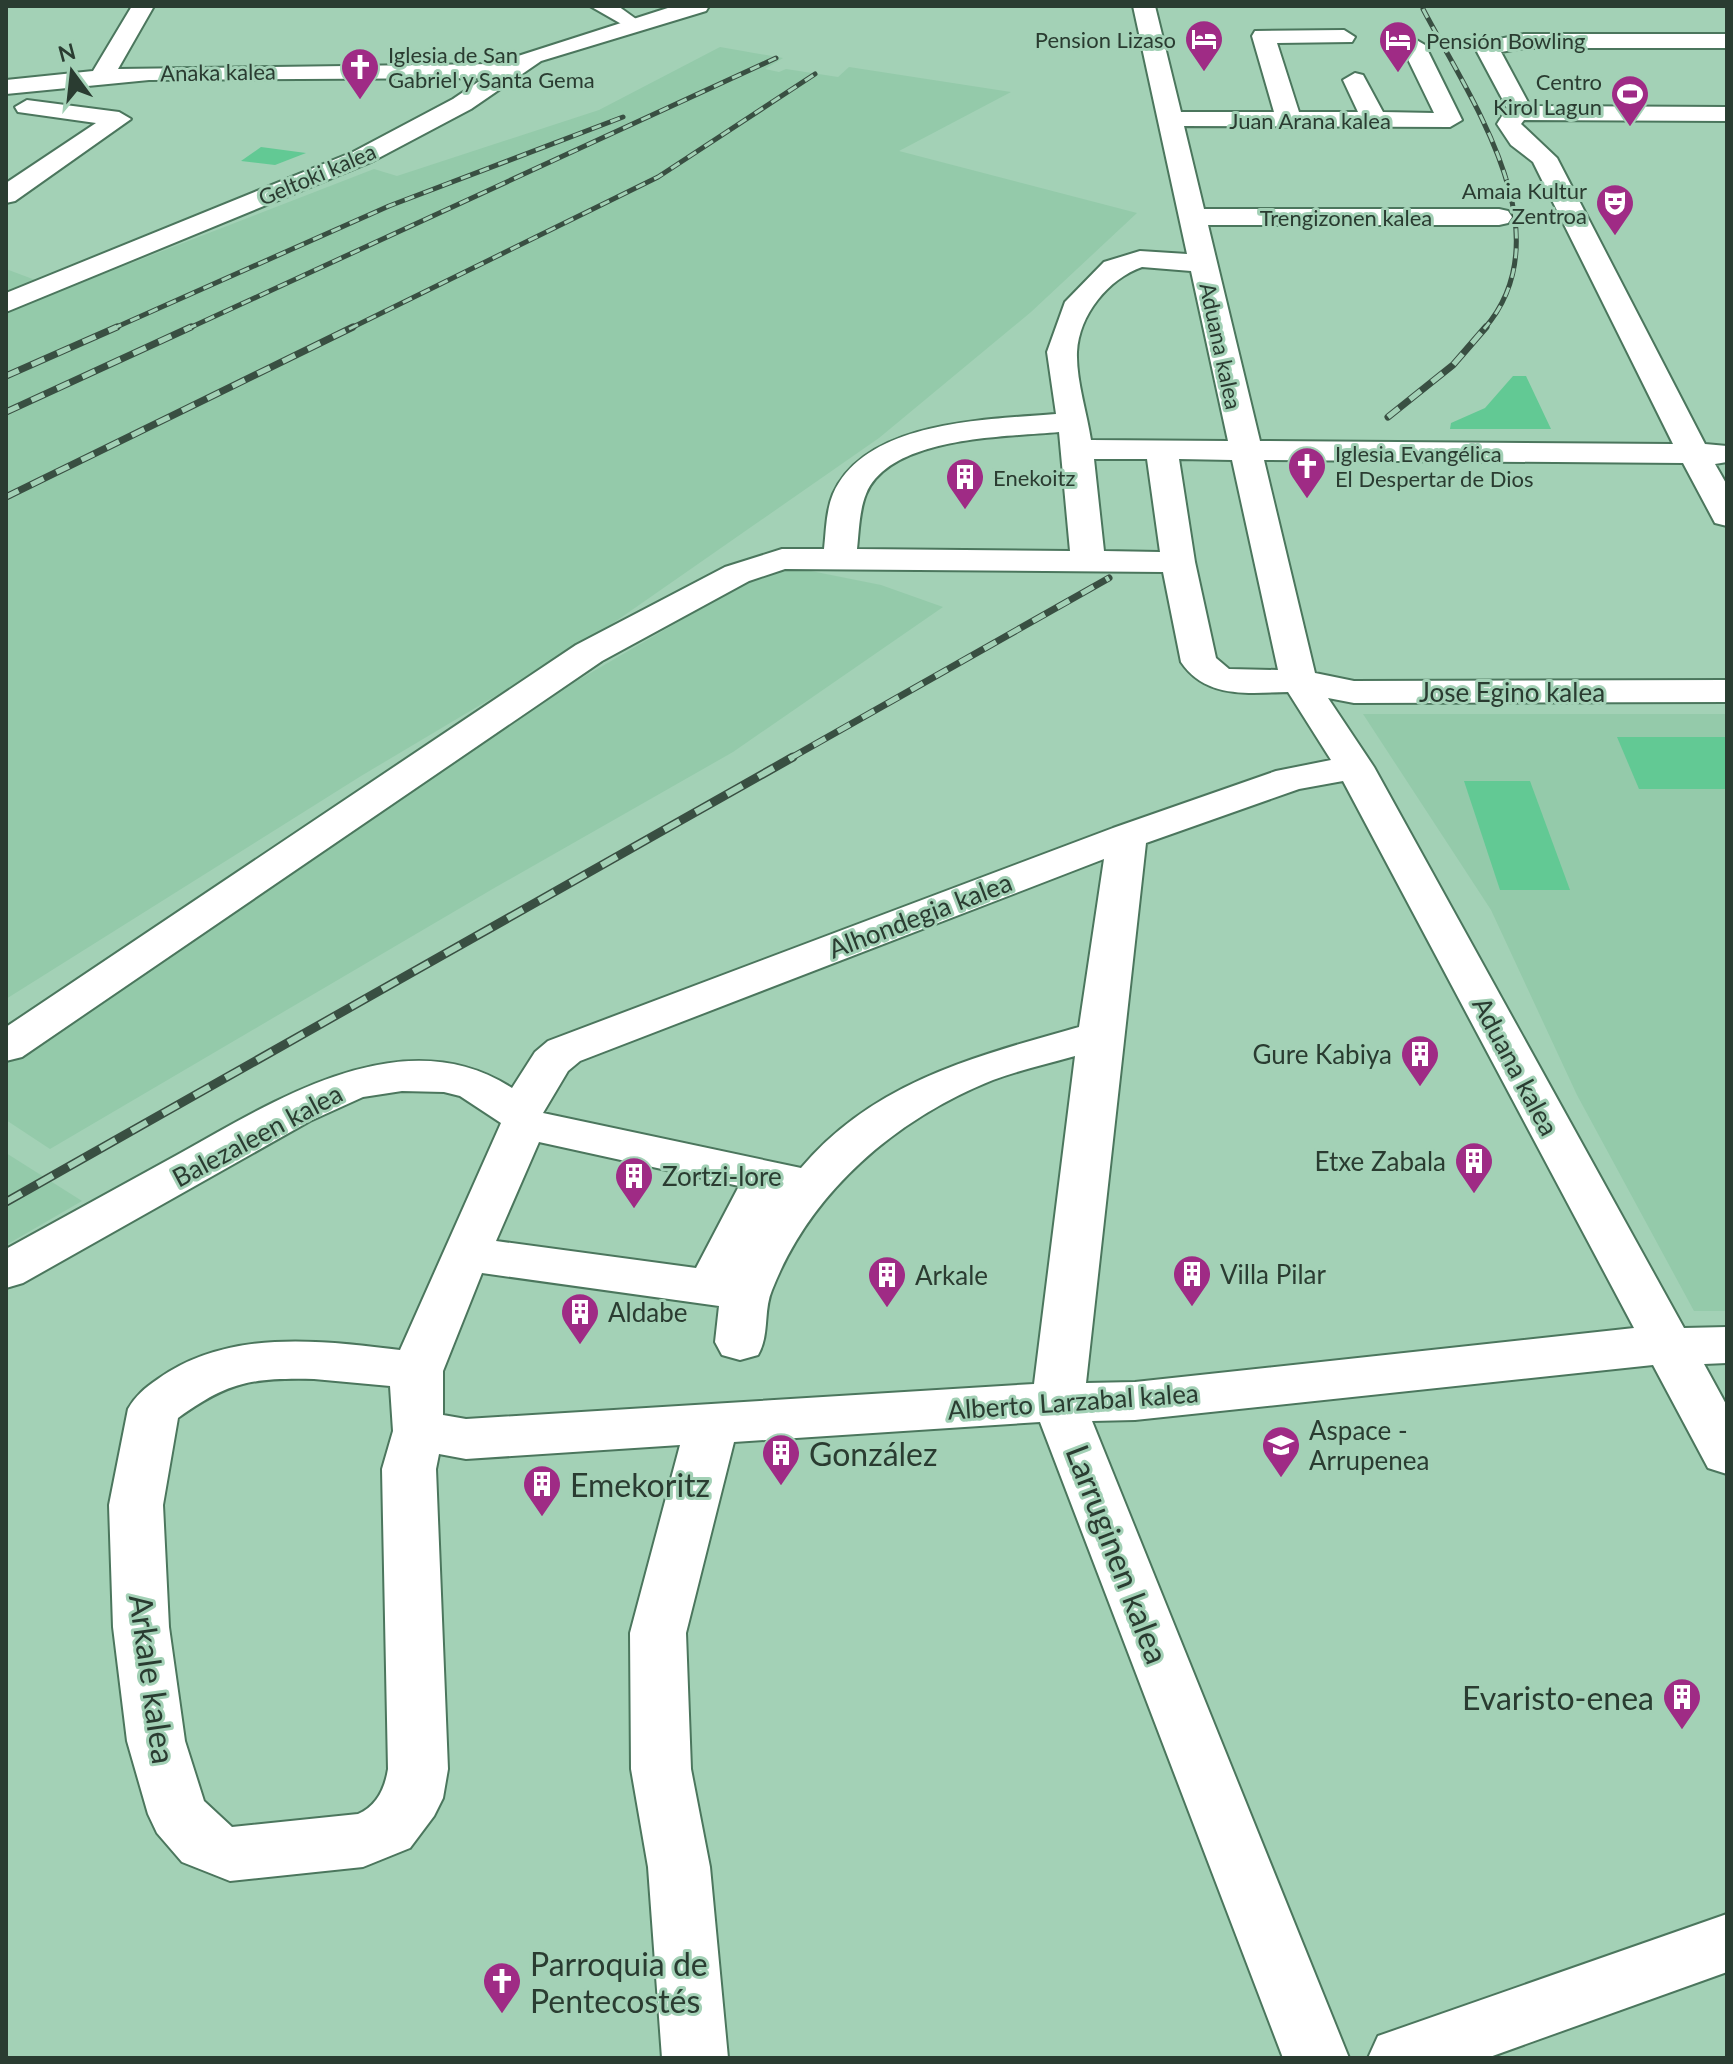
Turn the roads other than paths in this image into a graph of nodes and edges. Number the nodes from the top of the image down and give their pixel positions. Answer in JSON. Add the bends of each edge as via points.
{"nodes":[{"id":1,"x":143,"y":6,"type":"edge"},
{"id":2,"x":601,"y":6,"type":"edge"},
{"id":3,"x":698,"y":6,"type":"edge"},
{"id":4,"x":1141,"y":8,"type":"edge"},
{"id":5,"x":631,"y":23,"type":"junction"},
{"id":6,"x":1344,"y":37,"type":"dead end"},
{"id":7,"x":1719,"y":41,"type":"edge"},
{"id":8,"x":1413,"y":45,"type":"dead end"},
{"id":9,"x":1727,"y":60,"type":"edge"},
{"id":10,"x":502,"y":71,"type":"junction"},
{"id":11,"x":103,"y":75,"type":"junction"},
{"id":12,"x":1355,"y":80,"type":"dead end"},
{"id":13,"x":6,"y":87,"type":"edge"},
{"id":14,"x":27,"y":107,"type":"dead end"},
{"id":15,"x":1727,"y":114,"type":"edge"},
{"id":16,"x":1516,"y":116,"type":"junction"},
{"id":17,"x":1170,"y":119,"type":"junction"},
{"id":18,"x":1289,"y":120,"type":"junction"},
{"id":19,"x":1374,"y":120,"type":"junction"},
{"id":20,"x":18,"y":157,"type":"dead end"},
{"id":21,"x":55,"y":162,"type":"junction"},
{"id":22,"x":6,"y":195,"type":"edge"},
{"id":23,"x":1192,"y":217,"type":"junction"},
{"id":24,"x":1499,"y":217,"type":"dead end"},
{"id":25,"x":1203,"y":264,"type":"junction"},
{"id":26,"x":6,"y":303,"type":"edge"},
{"id":27,"x":1074,"y":436,"type":"junction"},
{"id":28,"x":1727,"y":446,"type":"edge"},
{"id":29,"x":1692,"y":449,"type":"junction"},
{"id":30,"x":1162,"y":451,"type":"junction"},
{"id":31,"x":1244,"y":451,"type":"junction"},
{"id":32,"x":1727,"y":454,"type":"edge"},
{"id":33,"x":1727,"y":516,"type":"edge"},
{"id":34,"x":839,"y":561,"type":"junction"},
{"id":35,"x":1088,"y":561,"type":"junction"},
{"id":36,"x":1178,"y":562,"type":"junction"},
{"id":37,"x":1299,"y":681,"type":"junction"},
{"id":38,"x":1727,"y":691,"type":"edge"},
{"id":39,"x":1355,"y":767,"type":"junction"},
{"id":40,"x":1127,"y":836,"type":"junction"},
{"id":41,"x":1100,"y":1035,"type":"junction"},
{"id":42,"x":6,"y":1047,"type":"edge"},
{"id":43,"x":522,"y":1119,"type":"junction"},
{"id":44,"x":804,"y":1173,"type":"junction"},
{"id":45,"x":467,"y":1254,"type":"junction"},
{"id":46,"x":6,"y":1271,"type":"edge"},
{"id":47,"x":729,"y":1289,"type":"junction"},
{"id":48,"x":740,"y":1342,"type":"dead end"},
{"id":49,"x":1666,"y":1344,"type":"junction"},
{"id":50,"x":1727,"y":1345,"type":"edge"},
{"id":51,"x":417,"y":1371,"type":"junction"},
{"id":52,"x":1058,"y":1402,"type":"junction"},
{"id":53,"x":712,"y":1424,"type":"junction"},
{"id":54,"x":419,"y":1431,"type":"junction"},
{"id":55,"x":1727,"y":1454,"type":"edge"},
{"id":56,"x":1727,"y":1943,"type":"edge"},
{"id":57,"x":695,"y":2058,"type":"edge"},
{"id":58,"x":1316,"y":2058,"type":"edge"},
{"id":59,"x":1401,"y":2058,"type":"edge"}],
"edges":[{"from":1,"to":11,"type":"street"},
{"from":2,"to":5,"type":"street"},
{"from":3,"to":5,"type":"street","name":"Geltoki kalea"},
{"from":4,"to":17,"type":"street","name":"Aduana kalea"},
{"from":5,"to":10,"type":"street","name":"Geltoki kalea"},
{"from":6,"to":18,"type":"street","via":[[1263,36]]},
{"from":7,"to":9,"type":"street"},
{"from":7,"to":16,"type":"street","via":[[1499,43],[1487,48],[1519,108]]},
{"from":8,"to":19,"type":"street","name":"Juan Arana kalea","via":[[1450,120]]},
{"from":10,"to":11,"type":"street","name":"Anaka kalea","via":[[483,83],[430,71]]},
{"from":10,"to":26,"type":"street","name":"Geltoki kalea","via":[[408,135],[362,157]]},
{"from":11,"to":13,"type":"street","name":"Anaka kalea"},
{"from":12,"to":19,"type":"street"},
{"from":14,"to":21,"type":"street","via":[[119,119]]},
{"from":15,"to":16,"type":"street"},
{"from":16,"to":29,"type":"street","via":[[1509,124],[1519,141],[1544,158]]},
{"from":17,"to":18,"type":"street","name":"Juan Arana kalea"},
{"from":17,"to":23,"type":"street","name":"Aduana kalea"},
{"from":18,"to":19,"type":"street","name":"Juan Arana kalea"},
{"from":20,"to":21,"type":"street"},
{"from":21,"to":22,"type":"street"},
{"from":23,"to":24,"type":"street","name":"Trengizonen kalea"},
{"from":23,"to":25,"type":"street","name":"Aduana kalea"},
{"from":25,"to":27,"type":"street","via":[[1140,259],[1114,268],[1075,308],[1062,352]]},
{"from":25,"to":31,"type":"street","name":"Aduana kalea"},
{"from":27,"to":30,"type":"street"},
{"from":27,"to":34,"type":"street","via":[[927,439],[895,450],[865,469],[850,492]]},
{"from":27,"to":35,"type":"street"},
{"from":28,"to":29,"type":"street"},
{"from":29,"to":31,"type":"street"},
{"from":29,"to":32,"type":"street"},
{"from":29,"to":33,"type":"street"},
{"from":30,"to":31,"type":"street"},
{"from":30,"to":36,"type":"street"},
{"from":31,"to":37,"type":"street","name":"Aduana kalea"},
{"from":34,"to":35,"type":"street"},
{"from":34,"to":42,"type":"street","via":[[782,559],[737,574],[589,653]]},
{"from":35,"to":36,"type":"street"},
{"from":36,"to":37,"type":"street","via":[[1199,662],[1218,679]]},
{"from":37,"to":38,"type":"street","name":"Jose Egino kalea","via":[[1354,692]]},
{"from":37,"to":39,"type":"street","name":"Aduana kalea"},
{"from":39,"to":40,"type":"street","name":"Alhondegia kalea","via":[[1290,779]]},
{"from":39,"to":49,"type":"street","name":"Aduana kalea"},
{"from":40,"to":41,"type":"street","name":"Larruginen kalea"},
{"from":40,"to":43,"type":"street","name":"Alhondegia kalea","via":[[564,1051],[551,1062]]},
{"from":41,"to":44,"type":"street","via":[[977,1070],[879,1120]]},
{"from":41,"to":52,"type":"street","name":"Larruginen kalea"},
{"from":43,"to":44,"type":"street"},
{"from":43,"to":45,"type":"street","name":"Arkale kalea"},
{"from":43,"to":46,"type":"street","name":"Balezaleen kalea","via":[[474,1084],[402,1077],[354,1084],[294,1110]]},
{"from":44,"to":47,"type":"street","via":[[786,1219]]},
{"from":45,"to":47,"type":"street"},
{"from":45,"to":51,"type":"street","name":"Arkale kalea"},
{"from":47,"to":48,"type":"street"},
{"from":49,"to":50,"type":"street","name":"Alberto Larzabal kalea"},
{"from":49,"to":52,"type":"street","name":"Alberto Larzabal kalea","via":[[1135,1401]]},
{"from":49,"to":55,"type":"street","name":"Aduana kalea"},
{"from":51,"to":54,"type":"street","name":"Arkale kalea"},
{"from":51,"to":54,"type":"street","name":"Arkale kalea","via":[[325,1360],[268,1361],[210,1373],[154,1409],[136,1505],[141,1627],[156,1741],[173,1800],[178,1814],[204,1843],[230,1854],[363,1840],[388,1829],[413,1798],[418,1769],[409,1469]]},
{"from":52,"to":53,"type":"street","name":"Alberto Larzabal kalea"},
{"from":52,"to":58,"type":"street","name":"Larruginen kalea"},
{"from":53,"to":54,"type":"street","name":"Alberto Larzabal kalea","via":[[466,1439]]},
{"from":53,"to":57,"type":"street","via":[[658,1633],[661,1769],[679,1867]]},
{"from":56,"to":59,"type":"street"}]}
